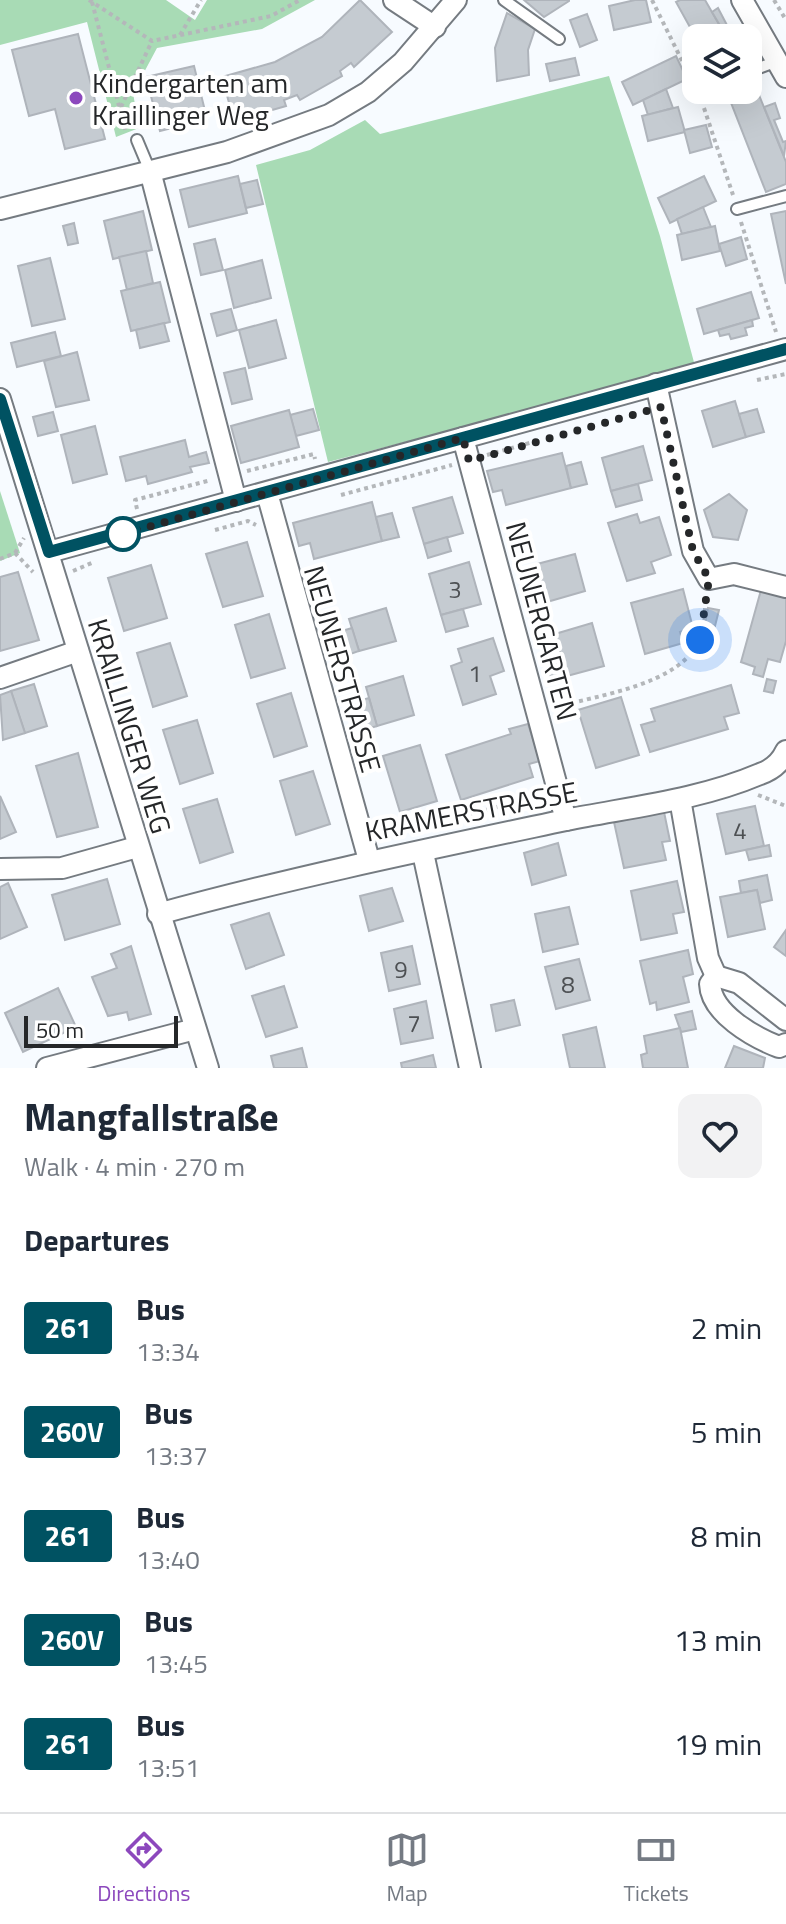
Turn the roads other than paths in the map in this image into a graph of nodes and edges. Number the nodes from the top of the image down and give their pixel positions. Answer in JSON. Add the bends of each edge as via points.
{"nodes":[{"id":1,"x":394,"y":0,"type":"edge"},
{"id":2,"x":456,"y":0,"type":"edge"},
{"id":3,"x":504,"y":0,"type":"edge"},
{"id":4,"x":742,"y":0,"type":"edge"},
{"id":5,"x":435,"y":27,"type":"junction"},
{"id":6,"x":559,"y":39,"type":"dead end"},
{"id":7,"x":783,"y":65,"type":"edge"},
{"id":8,"x":762,"y":69,"type":"edge"},
{"id":9,"x":133,"y":143,"type":"road end"},
{"id":10,"x":150,"y":171,"type":"junction"},
{"id":11,"x":786,"y":196,"type":"edge"},
{"id":12,"x":0,"y":209,"type":"edge"},
{"id":13,"x":737,"y":209,"type":"dead end"},
{"id":14,"x":786,"y":349,"type":"edge"},
{"id":15,"x":656,"y":384,"type":"junction"},
{"id":16,"x":0,"y":399,"type":"edge"},
{"id":17,"x":463,"y":438,"type":"junction"},
{"id":18,"x":267,"y":493,"type":"junction"},
{"id":19,"x":236,"y":501,"type":"junction"},
{"id":20,"x":49,"y":552,"type":"junction"},
{"id":21,"x":786,"y":587,"type":"edge"},
{"id":22,"x":78,"y":651,"type":"junction"},
{"id":23,"x":0,"y":678,"type":"edge"},
{"id":24,"x":786,"y":751,"type":"edge"},
{"id":25,"x":680,"y":799,"type":"junction"},
{"id":26,"x":566,"y":820,"type":"junction"},
{"id":27,"x":137,"y":847,"type":"junction"},
{"id":28,"x":423,"y":853,"type":"junction"},
{"id":29,"x":369,"y":860,"type":"junction"},
{"id":30,"x":0,"y":869,"type":"edge"},
{"id":31,"x":158,"y":914,"type":"junction"},
{"id":32,"x":716,"y":976,"type":"junction"},
{"id":33,"x":786,"y":1020,"type":"edge"},
{"id":34,"x":195,"y":1029,"type":"junction"},
{"id":35,"x":786,"y":1044,"type":"edge"},
{"id":36,"x":47,"y":1068,"type":"edge"},
{"id":37,"x":208,"y":1068,"type":"edge"},
{"id":38,"x":470,"y":1068,"type":"edge"}],
"edges":[{"from":1,"to":5,"type":"street"},
{"from":2,"to":5,"type":"street"},
{"from":3,"to":6,"type":"lane"},
{"from":4,"to":7,"type":"street"},
{"from":5,"to":10,"type":"street","via":[[368,92],[329,115],[227,152]]},
{"from":7,"to":8,"type":"lane"},
{"from":9,"to":10,"type":"lane"},
{"from":10,"to":12,"type":"street"},
{"from":10,"to":19,"type":"street"},
{"from":11,"to":13,"type":"lane"},
{"from":14,"to":15,"type":"street"},
{"from":15,"to":17,"type":"street"},
{"from":15,"to":21,"type":"street","via":[[693,551],[709,579],[734,574]]},
{"from":16,"to":20,"type":"street","name":"KRAILLINGER WEG"},
{"from":17,"to":18,"type":"street"},
{"from":17,"to":26,"type":"street","name":"NEUNERGARTEN"},
{"from":18,"to":19,"type":"street"},
{"from":18,"to":29,"type":"street","name":"NEUNERSTRASSE"},
{"from":19,"to":20,"type":"street"},
{"from":20,"to":22,"type":"street","name":"KRAILLINGER WEG"},
{"from":22,"to":23,"type":"street"},
{"from":22,"to":27,"type":"street","name":"KRAILLINGER WEG"},
{"from":24,"to":25,"type":"street","name":"KRAMERSTRASSE","via":[[762,774]]},
{"from":25,"to":26,"type":"street","name":"KRAMERSTRASSE"},
{"from":25,"to":32,"type":"street","via":[[708,958]]},
{"from":26,"to":28,"type":"street","name":"KRAMERSTRASSE"},
{"from":27,"to":30,"type":"street","via":[[62,868]]},
{"from":27,"to":31,"type":"street","name":"KRAILLINGER WEG"},
{"from":28,"to":29,"type":"street","name":"KRAMERSTRASSE"},
{"from":28,"to":38,"type":"street"},
{"from":29,"to":31,"type":"street","name":"KRAMERSTRASSE"},
{"from":31,"to":34,"type":"street","name":"KRAILLINGER WEG"},
{"from":32,"to":33,"type":"street","via":[[739,983]]},
{"from":32,"to":35,"type":"street","via":[[710,984],[718,1008],[768,1043]]},
{"from":34,"to":36,"type":"street"},
{"from":34,"to":37,"type":"street","name":"KRAILLINGER WEG"}]}
